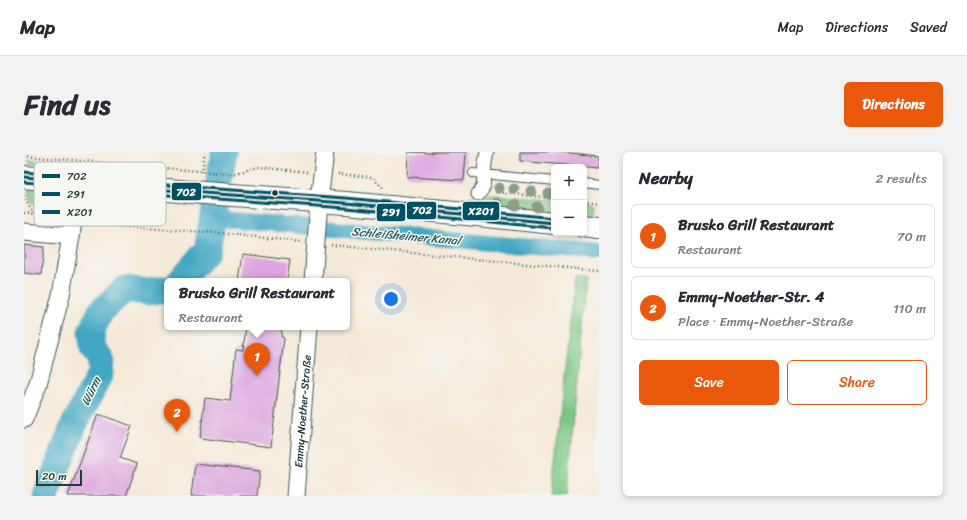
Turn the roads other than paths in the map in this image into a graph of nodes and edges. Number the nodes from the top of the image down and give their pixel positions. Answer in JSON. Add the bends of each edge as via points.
{"nodes":[{"id":1,"x":325,"y":152,"type":"edge"},
{"id":2,"x":487,"y":152,"type":"edge"},
{"id":3,"x":478,"y":174,"type":"junction"},
{"id":4,"x":24,"y":177,"type":"edge"},
{"id":5,"x":34,"y":178,"type":"edge"},
{"id":6,"x":551,"y":181,"type":"edge"},
{"id":7,"x":587,"y":184,"type":"edge"},
{"id":8,"x":599,"y":185,"type":"edge"},
{"id":9,"x":166,"y":190,"type":"edge"},
{"id":10,"x":478,"y":194,"type":"road end"},
{"id":11,"x":551,"y":223,"type":"edge"},
{"id":12,"x":317,"y":225,"type":"junction"},
{"id":13,"x":72,"y":226,"type":"edge"},
{"id":14,"x":587,"y":226,"type":"edge"},
{"id":15,"x":599,"y":228,"type":"edge"},
{"id":16,"x":24,"y":232,"type":"edge"},
{"id":17,"x":71,"y":236,"type":"junction"},
{"id":18,"x":313,"y":278,"type":"edge"},
{"id":19,"x":309,"y":330,"type":"edge"},
{"id":20,"x":24,"y":419,"type":"edge"},
{"id":21,"x":296,"y":496,"type":"edge"}],
"edges":[{"from":1,"to":12,"type":"street"},
{"from":2,"to":3,"type":"street"},
{"from":3,"to":6,"type":"lane"},
{"from":3,"to":10,"type":"street","via":[[483,187]]},
{"from":4,"to":5,"type":"main road"},
{"from":7,"to":8,"type":"lane"},
{"from":9,"to":12,"type":"main road","via":[[195,192],[234,185]]},
{"from":11,"to":12,"type":"main road","via":[[477,215]]},
{"from":12,"to":18,"type":"street"},
{"from":13,"to":17,"type":"street"},
{"from":14,"to":15,"type":"main road"},
{"from":16,"to":17,"type":"street"},
{"from":17,"to":20,"type":"street","via":[[60,295],[38,384]]},
{"from":19,"to":21,"type":"street","name":"Emmy-Noether-Straße"}]}
